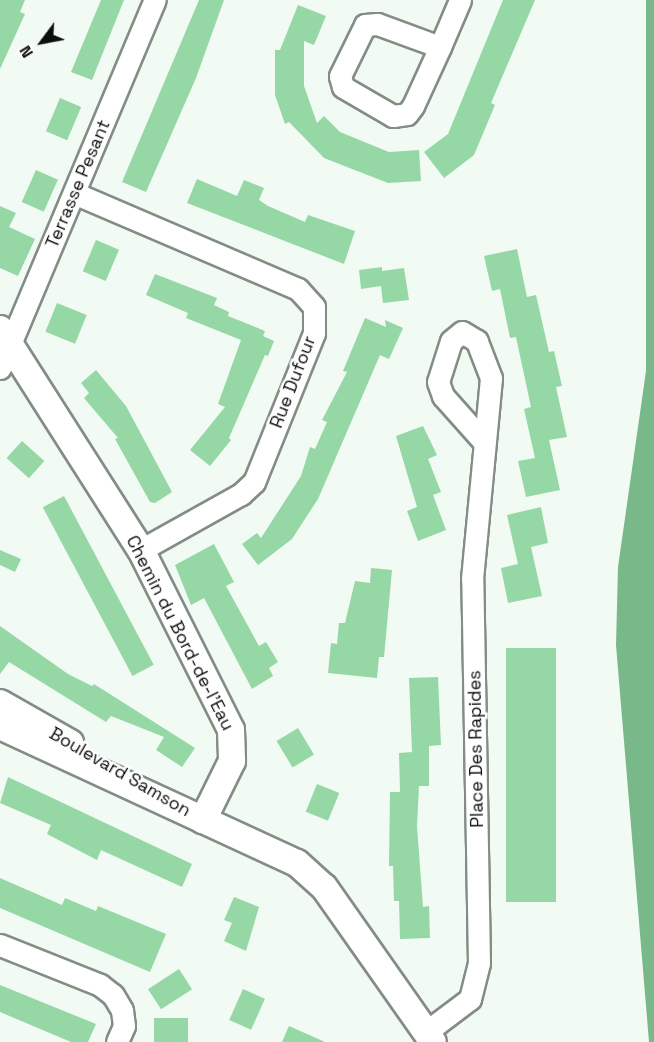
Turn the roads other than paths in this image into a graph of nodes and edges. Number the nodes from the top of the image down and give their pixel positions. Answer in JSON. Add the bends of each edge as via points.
{"nodes":[{"id":1,"x":155,"y":0,"type":"edge"},
{"id":2,"x":460,"y":0,"type":"edge"},
{"id":3,"x":440,"y":47,"type":"junction"},
{"id":4,"x":74,"y":193,"type":"junction"},
{"id":5,"x":5,"y":337,"type":"edge"},
{"id":6,"x":0,"y":368,"type":"edge"},
{"id":7,"x":484,"y":442,"type":"dead end"},
{"id":8,"x":141,"y":550,"type":"junction"},
{"id":9,"x":0,"y":703,"type":"edge"},
{"id":10,"x":0,"y":726,"type":"edge"},
{"id":11,"x":203,"y":820,"type":"junction"},
{"id":12,"x":0,"y":945,"type":"edge"},
{"id":13,"x":429,"y":1037,"type":"edge"},
{"id":14,"x":117,"y":1042,"type":"edge"}],
"edges":[{"from":1,"to":4,"type":"street","name":"Terrasse Pesant"},
{"from":2,"to":3,"type":"street"},
{"from":3,"to":3,"type":"street","via":[[407,114],[393,116],[343,87],[340,76],[365,25],[377,24]]},
{"from":4,"to":5,"type":"street","name":"Terrasse Pesant"},
{"from":4,"to":8,"type":"street","name":"Rue Dufour","via":[[298,289],[314,307],[314,333],[254,482],[241,494]]},
{"from":5,"to":6,"type":"street","name":"Terrasse Pesant"},
{"from":5,"to":8,"type":"street","name":"Chemin du Bord-de-l'Eau"},
{"from":7,"to":13,"type":"street","name":"Place Des Rapides","via":[[472,579],[479,963],[470,999]]},
{"from":8,"to":11,"type":"street","name":"Chemin du Bord-de-l'Eau","via":[[231,730],[232,761]]},
{"from":9,"to":11,"type":"street","name":"Boulevard Samson"},
{"from":10,"to":11,"type":"street","name":"Boulevard Samson"},
{"from":11,"to":13,"type":"street","via":[[297,863],[324,887]]},
{"from":12,"to":14,"type":"street","via":[[100,985],[113,995],[122,1010],[124,1026]]}]}
